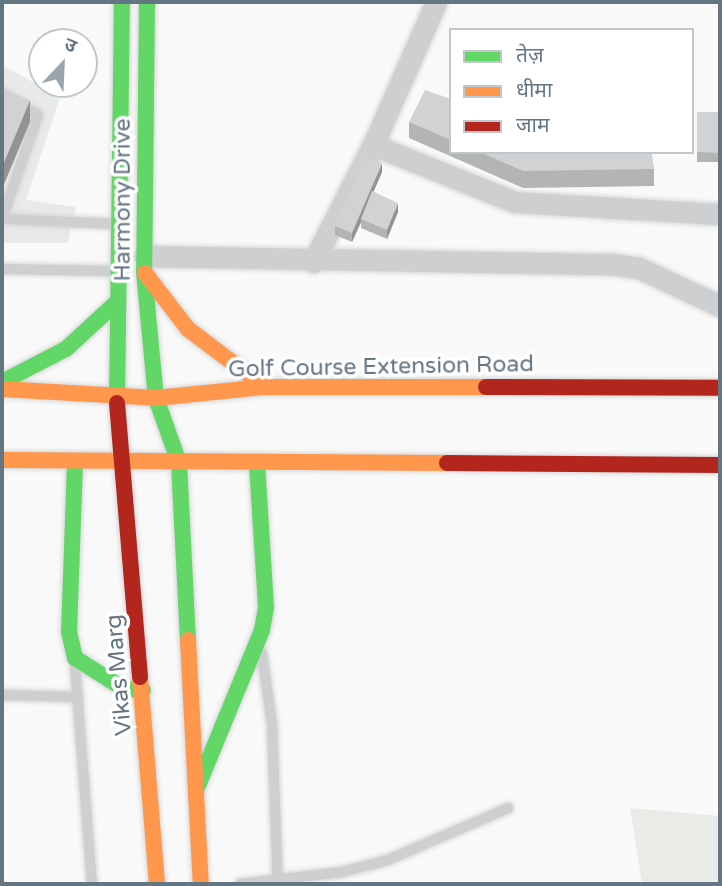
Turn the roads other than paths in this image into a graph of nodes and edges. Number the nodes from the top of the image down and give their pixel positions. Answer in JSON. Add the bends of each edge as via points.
{"nodes":[{"id":1,"x":122,"y":2,"type":"edge"},
{"id":2,"x":147,"y":2,"type":"edge"},
{"id":3,"x":436,"y":2,"type":"edge"},
{"id":4,"x":2,"y":93,"type":"edge"},
{"id":5,"x":373,"y":145,"type":"junction"},
{"id":6,"x":720,"y":214,"type":"edge"},
{"id":7,"x":2,"y":219,"type":"edge"},
{"id":8,"x":120,"y":224,"type":"junction"},
{"id":9,"x":313,"y":262,"type":"junction"},
{"id":10,"x":144,"y":264,"type":"junction"},
{"id":11,"x":2,"y":269,"type":"edge"},
{"id":12,"x":118,"y":271,"type":"junction"},
{"id":13,"x":118,"y":301,"type":"junction"},
{"id":14,"x":720,"y":306,"type":"edge"},
{"id":15,"x":2,"y":382,"type":"edge"},
{"id":16,"x":265,"y":387,"type":"junction"},
{"id":17,"x":720,"y":388,"type":"edge"},
{"id":18,"x":2,"y":389,"type":"edge"},
{"id":19,"x":116,"y":394,"type":"junction"},
{"id":20,"x":156,"y":398,"type":"junction"},
{"id":21,"x":2,"y":460,"type":"edge"},
{"id":22,"x":75,"y":462,"type":"junction"},
{"id":23,"x":121,"y":462,"type":"junction"},
{"id":24,"x":179,"y":463,"type":"junction"},
{"id":25,"x":257,"y":463,"type":"junction"},
{"id":26,"x":720,"y":465,"type":"edge"},
{"id":27,"x":258,"y":641,"type":"junction"},
{"id":28,"x":75,"y":658,"type":"junction"},
{"id":29,"x":143,"y":690,"type":"junction"},
{"id":30,"x":2,"y":695,"type":"edge"},
{"id":31,"x":78,"y":697,"type":"junction"},
{"id":32,"x":194,"y":796,"type":"junction"},
{"id":33,"x":508,"y":808,"type":"dead end"},
{"id":34,"x":278,"y":882,"type":"edge"},
{"id":35,"x":92,"y":884,"type":"edge"},
{"id":36,"x":157,"y":884,"type":"edge"},
{"id":37,"x":201,"y":884,"type":"edge"},
{"id":38,"x":240,"y":884,"type":"edge"}],
"edges":[{"from":1,"to":8,"type":"main road","name":"Harmony Drive"},
{"from":2,"to":10,"type":"main road","name":"Harmony Drive"},
{"from":3,"to":5,"type":"street"},
{"from":4,"to":7,"type":"lane","via":[[38,115]]},
{"from":5,"to":6,"type":"street","via":[[516,202]]},
{"from":5,"to":9,"type":"street"},
{"from":7,"to":8,"type":"lane"},
{"from":8,"to":12,"type":"main road","name":"Harmony Drive"},
{"from":9,"to":10,"type":"street"},
{"from":9,"to":14,"type":"street","via":[[611,264],[639,268]]},
{"from":10,"to":16,"type":"main road","via":[[188,329]]},
{"from":10,"to":20,"type":"main road","name":"Harmony Drive"},
{"from":11,"to":12,"type":"lane"},
{"from":12,"to":13,"type":"main road","name":"Harmony Drive"},
{"from":13,"to":15,"type":"main road","via":[[66,349]]},
{"from":13,"to":19,"type":"main road","name":"Harmony Drive"},
{"from":16,"to":17,"type":"main road","name":"Golf Course Extension Road"},
{"from":16,"to":20,"type":"main road","name":"Golf Course Extension Road"},
{"from":18,"to":19,"type":"main road","name":"Golf Course Extension Road"},
{"from":19,"to":20,"type":"main road","name":"Golf Course Extension Road"},
{"from":19,"to":23,"type":"main road","name":"Harmony Drive"},
{"from":20,"to":24,"type":"main road","name":"Harmony Drive"},
{"from":21,"to":22,"type":"main road"},
{"from":22,"to":23,"type":"main road"},
{"from":22,"to":28,"type":"main road","via":[[69,632]]},
{"from":23,"to":24,"type":"main road"},
{"from":23,"to":29,"type":"main road","name":"Vikas Marg"},
{"from":24,"to":25,"type":"main road"},
{"from":24,"to":32,"type":"main road","name":"Harmony Drive"},
{"from":25,"to":26,"type":"main road"},
{"from":25,"to":27,"type":"main road","via":[[266,607]]},
{"from":27,"to":32,"type":"main road"},
{"from":27,"to":34,"type":"lane","via":[[268,675]]},
{"from":28,"to":29,"type":"main road","via":[[124,689]]},
{"from":28,"to":31,"type":"lane"},
{"from":29,"to":36,"type":"main road","name":"Vikas Marg"},
{"from":30,"to":31,"type":"lane"},
{"from":31,"to":35,"type":"lane"},
{"from":32,"to":37,"type":"main road","name":"Harmony Drive"},
{"from":33,"to":34,"type":"lane","via":[[388,860]]},
{"from":34,"to":38,"type":"lane"}]}
